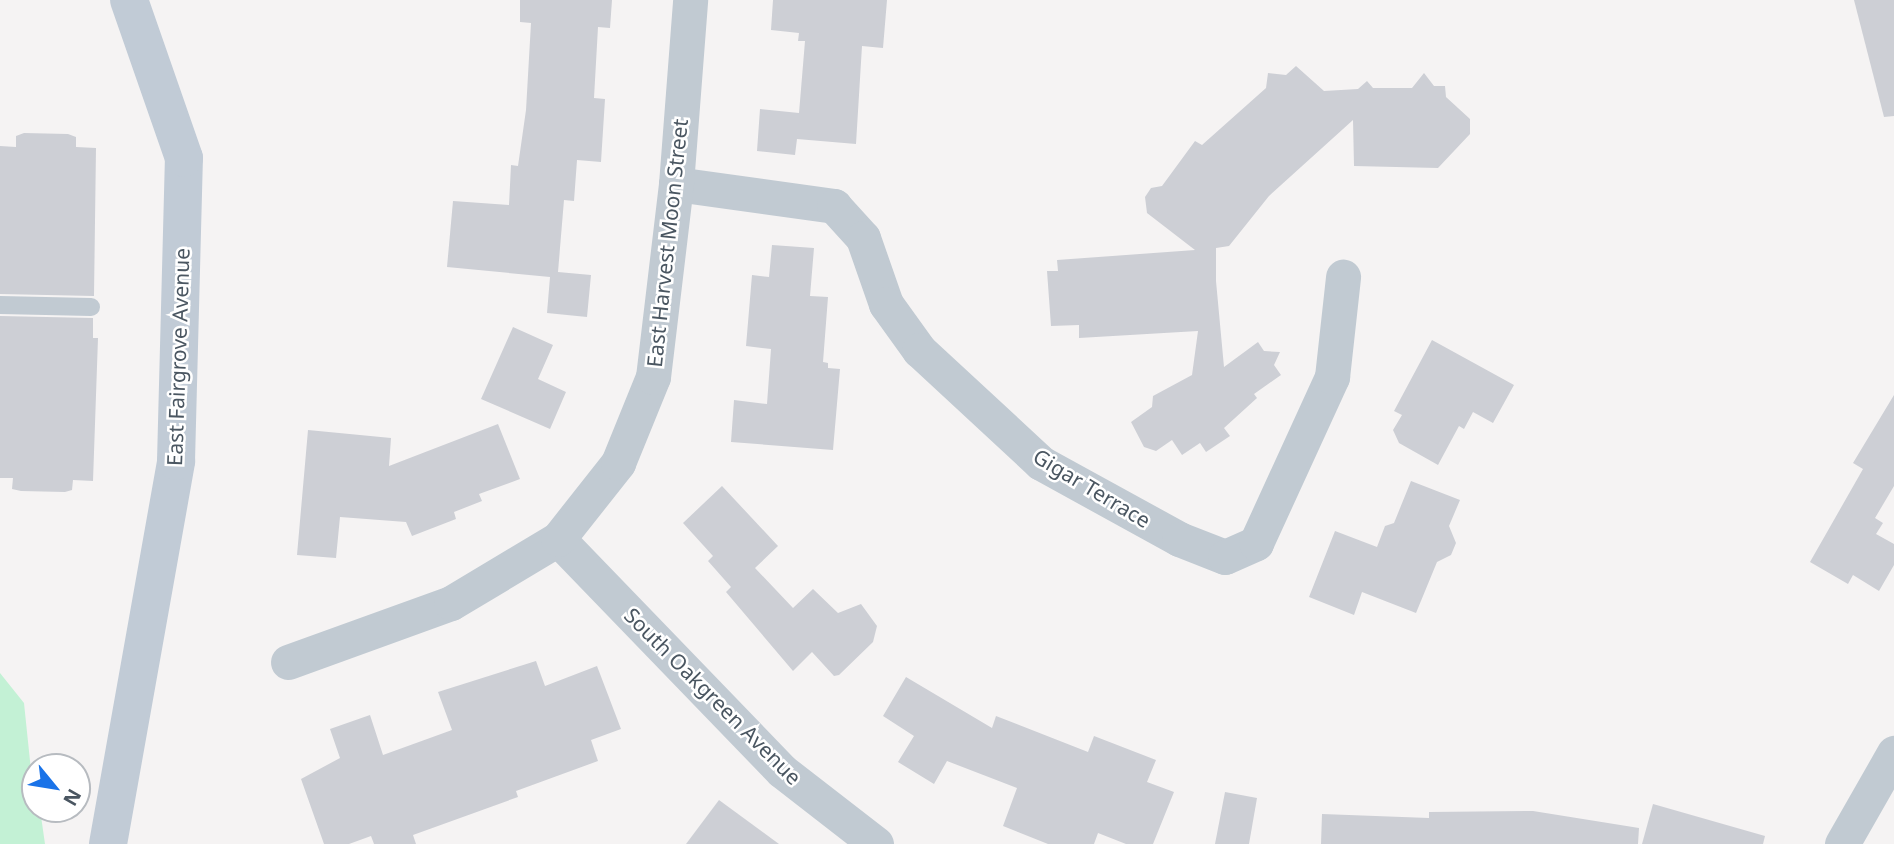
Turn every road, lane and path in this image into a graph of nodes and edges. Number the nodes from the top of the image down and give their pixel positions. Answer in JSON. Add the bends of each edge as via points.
{"nodes":[{"id":1,"x":129,"y":0,"type":"edge"},
{"id":2,"x":690,"y":0,"type":"edge"},
{"id":3,"x":676,"y":184,"type":"junction"},
{"id":4,"x":1343,"y":277,"type":"dead end"},
{"id":5,"x":0,"y":305,"type":"edge"},
{"id":6,"x":91,"y":307,"type":"dead end"},
{"id":7,"x":558,"y":539,"type":"junction"},
{"id":8,"x":288,"y":662,"type":"dead end"},
{"id":9,"x":1894,"y":753,"type":"edge"},
{"id":10,"x":108,"y":844,"type":"edge"},
{"id":11,"x":876,"y":844,"type":"edge"},
{"id":12,"x":1842,"y":844,"type":"edge"}],
"edges":[{"from":1,"to":10,"type":"street","name":"East Fairgrove Avenue","via":[[184,158],[176,461]]},
{"from":2,"to":3,"type":"street","name":"East Harvest Moon Street"},
{"from":3,"to":4,"type":"street","name":"Gigar Terrace","via":[[834,206],[863,238],[886,304],[919,350],[1041,463],[1179,539],[1225,556],[1256,543],[1332,377]]},
{"from":3,"to":7,"type":"street","name":"East Harvest Moon Street","via":[[653,377],[618,463]]},
{"from":5,"to":6,"type":"lane"},
{"from":7,"to":8,"type":"street","name":"East Harvest Moon Street","via":[[452,603]]},
{"from":7,"to":11,"type":"street","name":"South Oakgreen Avenue","via":[[782,771]]},
{"from":9,"to":12,"type":"street"}]}
